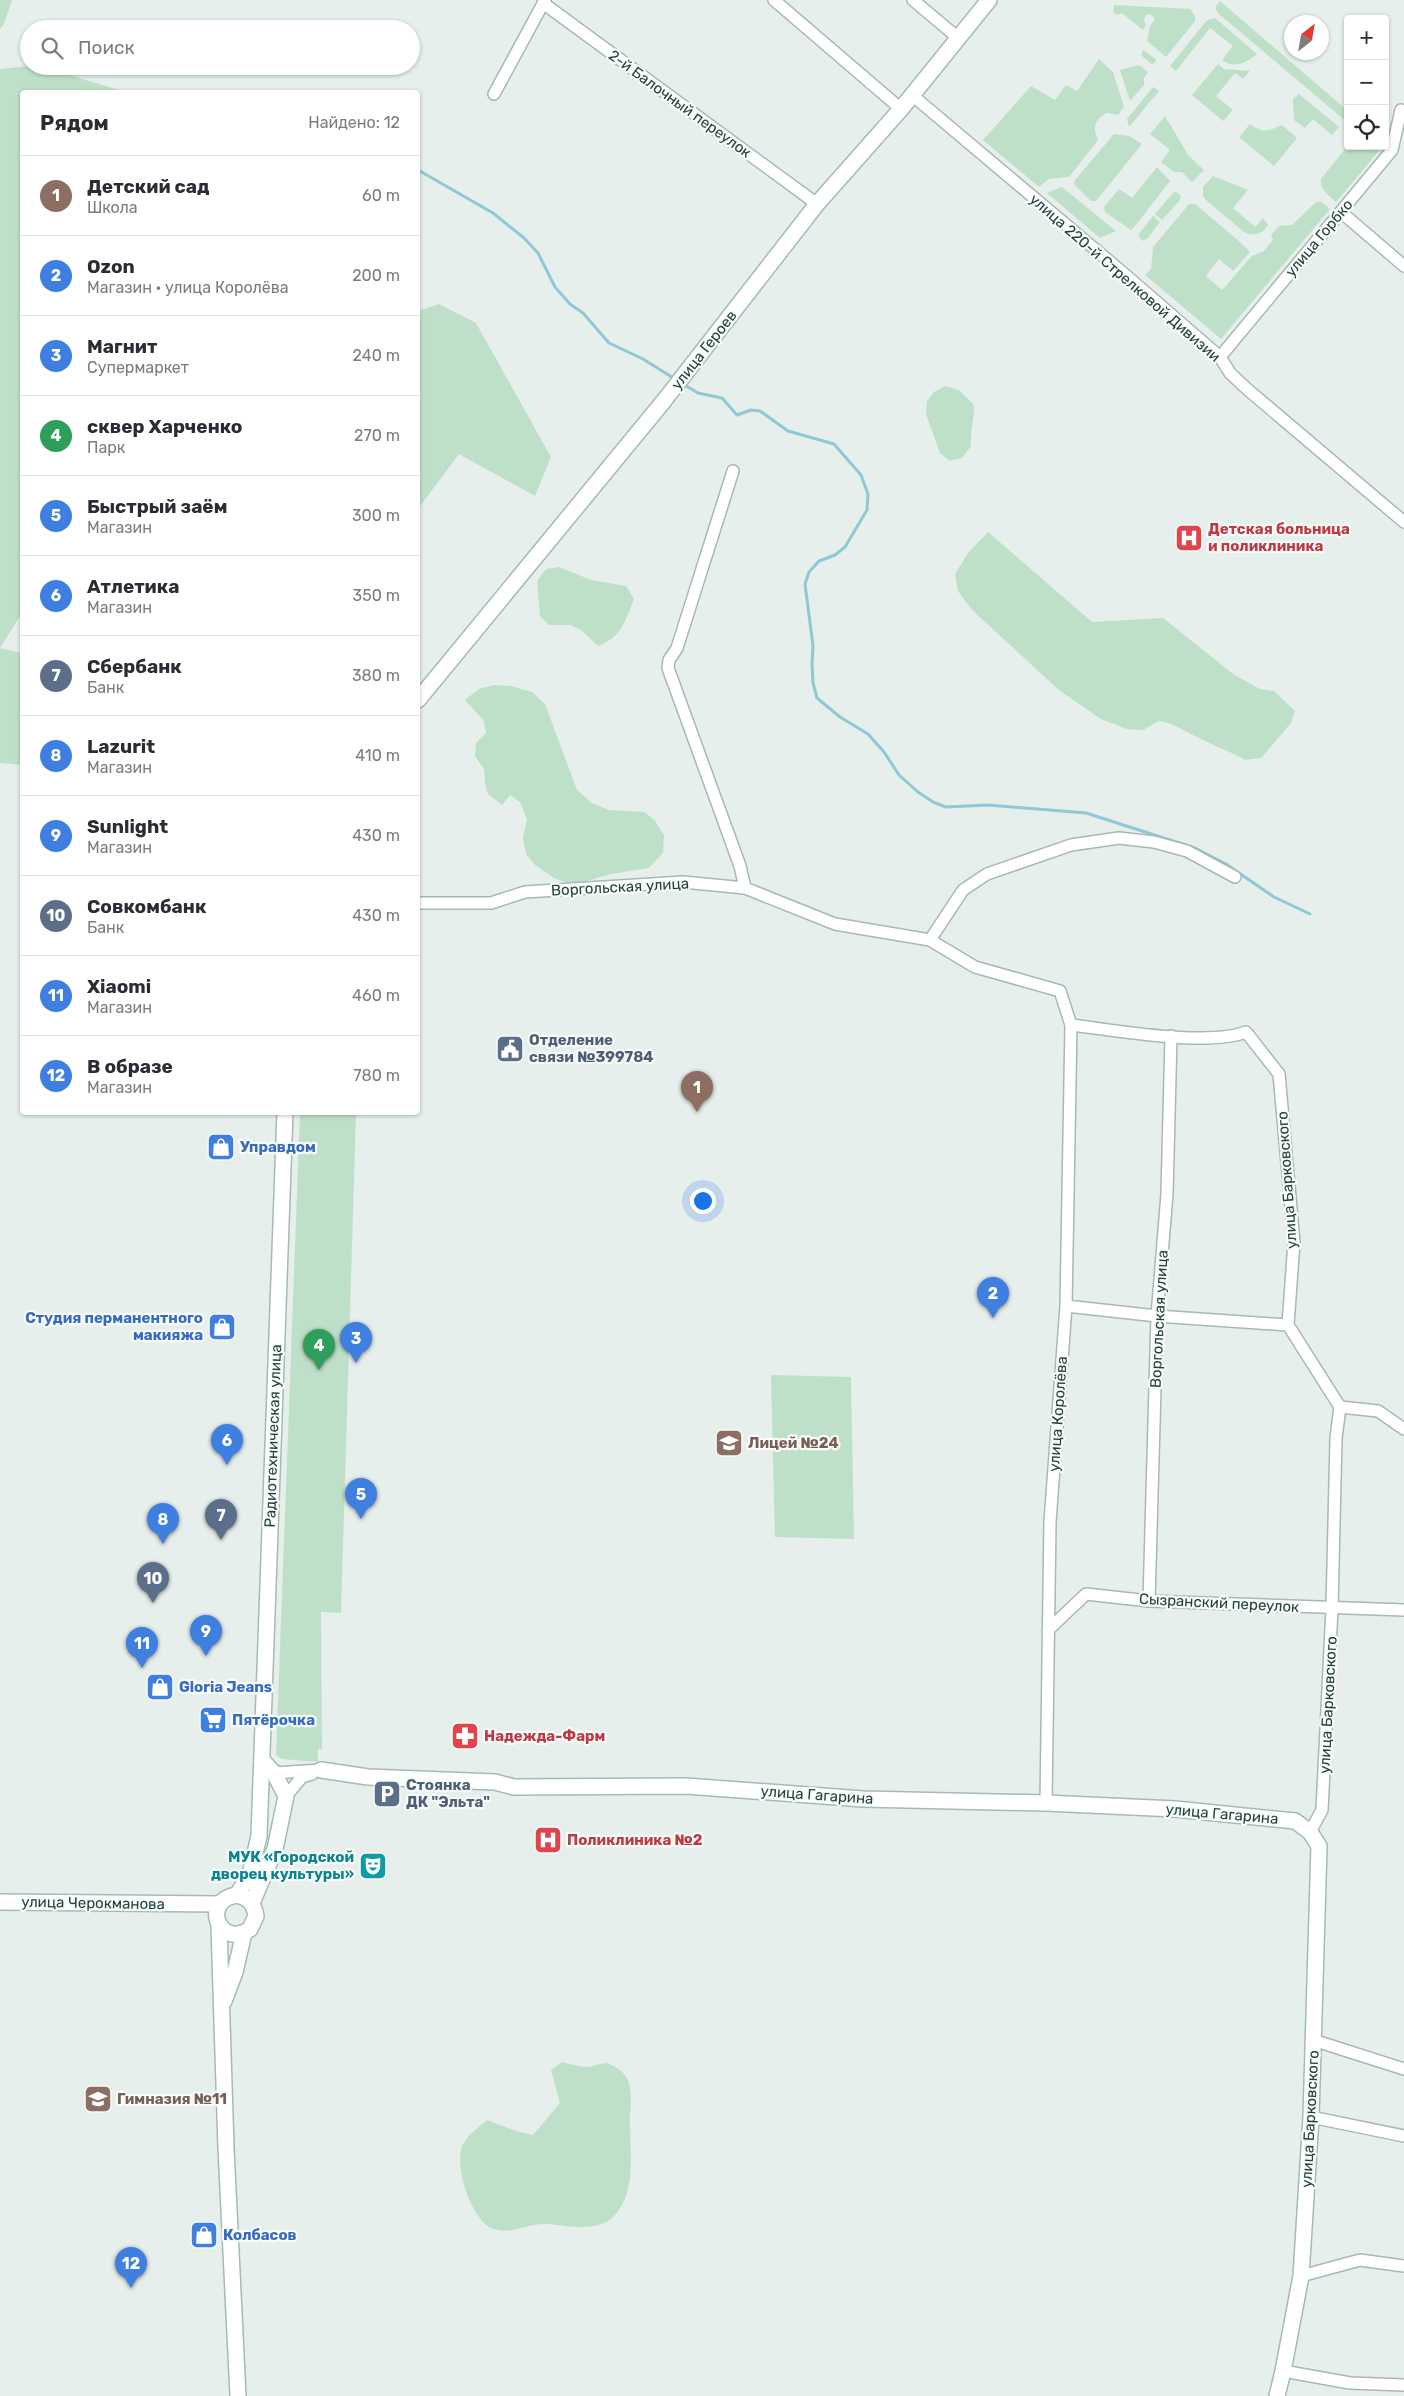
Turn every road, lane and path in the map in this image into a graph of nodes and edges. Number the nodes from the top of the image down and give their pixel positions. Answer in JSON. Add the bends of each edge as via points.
{"nodes":[{"id":1,"x":774,"y":0,"type":"edge"},
{"id":2,"x":913,"y":0,"type":"edge"},
{"id":3,"x":988,"y":0,"type":"edge"},
{"id":4,"x":544,"y":1,"type":"edge"},
{"id":5,"x":957,"y":37,"type":"junction"},
{"id":6,"x":494,"y":94,"type":"dead end"},
{"id":7,"x":912,"y":94,"type":"junction"},
{"id":8,"x":1399,"y":108,"type":"edge"},
{"id":9,"x":901,"y":109,"type":"junction"},
{"id":10,"x":817,"y":204,"type":"junction"},
{"id":11,"x":1341,"y":212,"type":"junction"},
{"id":12,"x":1404,"y":266,"type":"edge"},
{"id":13,"x":1220,"y":357,"type":"junction"},
{"id":14,"x":733,"y":471,"type":"dead end"},
{"id":15,"x":1404,"y":522,"type":"edge"},
{"id":16,"x":420,"y":698,"type":"edge"},
{"id":17,"x":1235,"y":876,"type":"dead end"},
{"id":18,"x":745,"y":888,"type":"junction"},
{"id":19,"x":420,"y":903,"type":"edge"},
{"id":20,"x":930,"y":940,"type":"junction"},
{"id":21,"x":1071,"y":1024,"type":"junction"},
{"id":22,"x":1171,"y":1036,"type":"junction"},
{"id":23,"x":285,"y":1115,"type":"edge"},
{"id":24,"x":1066,"y":1306,"type":"junction"},
{"id":25,"x":1157,"y":1316,"type":"junction"},
{"id":26,"x":1288,"y":1325,"type":"junction"},
{"id":27,"x":1340,"y":1407,"type":"junction"},
{"id":28,"x":1404,"y":1429,"type":"edge"},
{"id":29,"x":1149,"y":1601,"type":"junction"},
{"id":30,"x":1332,"y":1608,"type":"junction"},
{"id":31,"x":1404,"y":1610,"type":"edge"},
{"id":32,"x":1048,"y":1630,"type":"junction"},
{"id":33,"x":262,"y":1760,"type":"junction"},
{"id":34,"x":321,"y":1770,"type":"junction"},
{"id":35,"x":274,"y":1773,"type":"junction"},
{"id":36,"x":262,"y":1784,"type":"junction"},
{"id":37,"x":286,"y":1796,"type":"junction"},
{"id":38,"x":1046,"y":1803,"type":"junction"},
{"id":39,"x":260,"y":1819,"type":"junction"},
{"id":40,"x":1310,"y":1832,"type":"junction"},
{"id":41,"x":236,"y":1895,"type":"junction"},
{"id":42,"x":0,"y":1902,"type":"edge"},
{"id":43,"x":252,"y":1903,"type":"junction"},
{"id":44,"x":219,"y":1916,"type":"junction"},
{"id":45,"x":244,"y":1933,"type":"junction"},
{"id":46,"x":223,"y":2005,"type":"junction"},
{"id":47,"x":1314,"y":2040,"type":"junction"},
{"id":48,"x":1404,"y":2069,"type":"edge"},
{"id":49,"x":1312,"y":2117,"type":"junction"},
{"id":50,"x":1404,"y":2136,"type":"edge"},
{"id":51,"x":1404,"y":2266,"type":"edge"},
{"id":52,"x":1301,"y":2276,"type":"junction"},
{"id":53,"x":1284,"y":2371,"type":"junction"},
{"id":54,"x":1404,"y":2385,"type":"edge"},
{"id":55,"x":238,"y":2396,"type":"edge"},
{"id":56,"x":1276,"y":2396,"type":"edge"}],
"edges":[{"from":1,"to":9,"type":"street"},
{"from":2,"to":5,"type":"street"},
{"from":3,"to":5,"type":"street","name":"улица Героев"},
{"from":4,"to":6,"type":"street"},
{"from":4,"to":10,"type":"street","name":"2-й Балочный переулок"},
{"from":5,"to":7,"type":"street","name":"улица Героев"},
{"from":7,"to":9,"type":"street","name":"улица Героев"},
{"from":7,"to":13,"type":"street","name":"улица 220-й Стрелковой Дивизии"},
{"from":8,"to":11,"type":"street","name":"улица Горбко","via":[[1392,150]]},
{"from":9,"to":10,"type":"street","name":"улица Героев"},
{"from":10,"to":16,"type":"street","name":"улица Героев","via":[[664,402]]},
{"from":11,"to":12,"type":"street"},
{"from":11,"to":13,"type":"street","name":"улица Горбко"},
{"from":13,"to":15,"type":"street","name":"улица 220-й Стрелковой Дивизии","via":[[1247,390]]},
{"from":14,"to":18,"type":"street","via":[[668,668],[740,866]]},
{"from":17,"to":20,"type":"street","via":[[1188,851],[1154,842],[1119,838],[1071,845],[987,874],[963,890]]},
{"from":18,"to":19,"type":"street","name":"Воргольская улица","via":[[683,882],[525,892],[491,903]]},
{"from":18,"to":20,"type":"street","name":"Воргольская улица","via":[[835,924]]},
{"from":20,"to":21,"type":"street","name":"Воргольская улица","via":[[975,967],[1060,991]]},
{"from":21,"to":22,"type":"street"},
{"from":21,"to":24,"type":"street","name":"улица Королёва"},
{"from":22,"to":25,"type":"street","name":"Воргольская улица","via":[[1167,1194]]},
{"from":22,"to":26,"type":"street","name":"улица Барковского","via":[[1233,1037],[1246,1032],[1279,1074],[1294,1242]]},
{"from":23,"to":33,"type":"street","name":"Радиотехническая улица"},
{"from":24,"to":25,"type":"street"},
{"from":24,"to":32,"type":"street","name":"улица Королёва","via":[[1050,1522]]},
{"from":25,"to":26,"type":"street"},
{"from":25,"to":29,"type":"street","name":"Воргольская улица"},
{"from":26,"to":27,"type":"street"},
{"from":27,"to":28,"type":"street","via":[[1378,1412]]},
{"from":27,"to":30,"type":"street","name":"улица Барковского","via":[[1336,1438]]},
{"from":29,"to":30,"type":"street","name":"Сызранский переулок"},
{"from":29,"to":32,"type":"street","name":"Сызранский переулок","via":[[1086,1594]]},
{"from":30,"to":31,"type":"street","name":"Сызранский переулок"},
{"from":30,"to":40,"type":"street","name":"улица Барковского","via":[[1322,1810]]},
{"from":32,"to":38,"type":"street","name":"улица Королёва"},
{"from":33,"to":35,"type":"street"},
{"from":33,"to":36,"type":"street","name":"Радиотехническая улица"},
{"from":34,"to":35,"type":"street","name":"улица Гагарина"},
{"from":34,"to":37,"type":"street","via":[[302,1777]]},
{"from":34,"to":38,"type":"street","name":"улица Гагарина","via":[[368,1777],[495,1782],[514,1787],[686,1786],[863,1799]]},
{"from":35,"to":36,"type":"street"},
{"from":35,"to":37,"type":"street"},
{"from":36,"to":39,"type":"street","name":"Радиотехническая улица"},
{"from":37,"to":39,"type":"street","via":[[276,1825],[267,1829]]},
{"from":37,"to":43,"type":"street","via":[[275,1849]]},
{"from":38,"to":40,"type":"street","name":"улица Гагарина","via":[[1175,1809],[1287,1820],[1295,1821]]},
{"from":39,"to":41,"type":"street","name":"Радиотехническая улица","via":[[250,1874]]},
{"from":40,"to":47,"type":"street","name":"улица Барковского","via":[[1319,1846]]},
{"from":41,"to":43,"type":"street"},
{"from":41,"to":44,"type":"street","name":"Радиотехническая улица","via":[[227,1898]]},
{"from":42,"to":44,"type":"street","name":"улица Черокманова","via":[[187,1904]]},
{"from":43,"to":45,"type":"street","via":[[254,1923]]},
{"from":44,"to":45,"type":"street","via":[[226,1932]]},
{"from":44,"to":46,"type":"street"},
{"from":45,"to":46,"type":"street"},
{"from":46,"to":55,"type":"street","via":[[225,2129]]},
{"from":47,"to":48,"type":"street"},
{"from":47,"to":49,"type":"street","name":"улица Барковского"},
{"from":49,"to":50,"type":"street"},
{"from":49,"to":52,"type":"street","name":"улица Барковского"},
{"from":51,"to":52,"type":"street","via":[[1360,2260]]},
{"from":52,"to":53,"type":"street","name":"улица Барковского"},
{"from":53,"to":54,"type":"street","via":[[1350,2383]]},
{"from":53,"to":56,"type":"street","name":"улица Барковского"}]}
